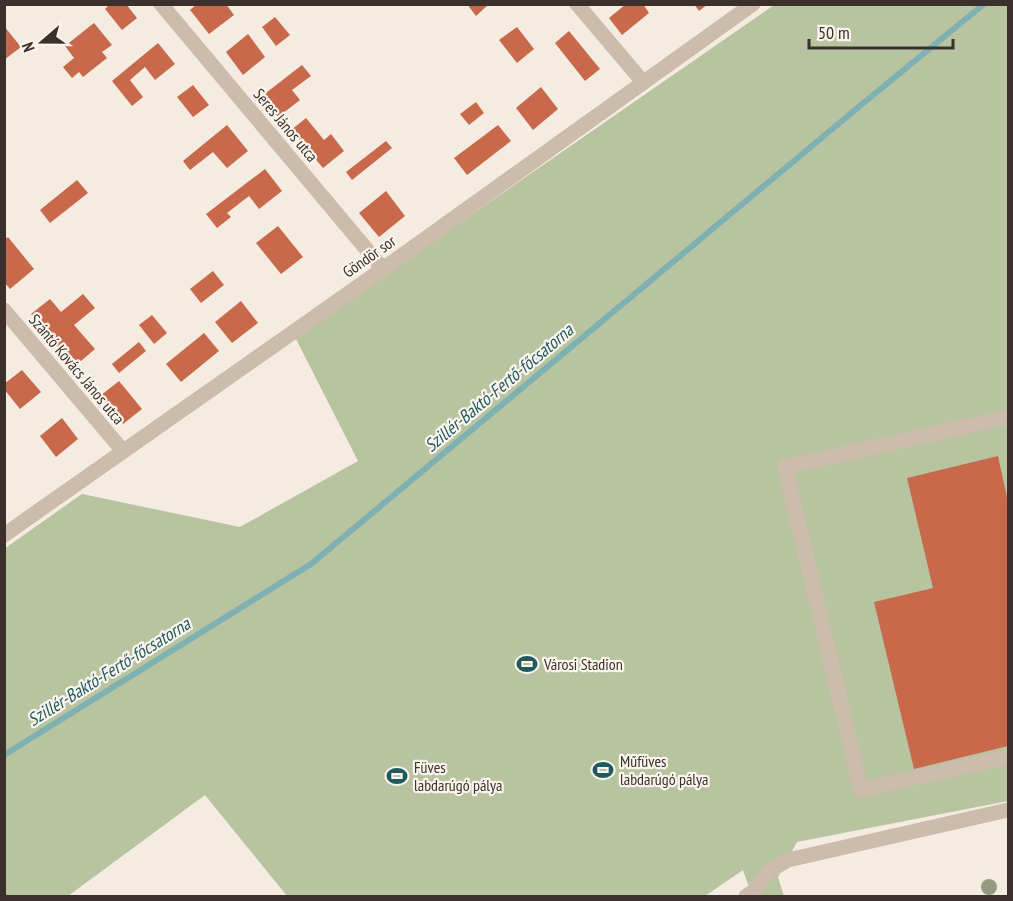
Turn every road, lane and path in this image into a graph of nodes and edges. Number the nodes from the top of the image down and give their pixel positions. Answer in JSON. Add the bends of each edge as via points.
{"nodes":[{"id":1,"x":161,"y":4,"type":"edge"},
{"id":2,"x":577,"y":4,"type":"edge"},
{"id":3,"x":753,"y":4,"type":"edge"},
{"id":4,"x":643,"y":82,"type":"junction"},
{"id":5,"x":383,"y":269,"type":"junction"},
{"id":6,"x":4,"y":310,"type":"edge"},
{"id":7,"x":1008,"y":417,"type":"edge"},
{"id":8,"x":123,"y":451,"type":"junction"},
{"id":9,"x":4,"y":535,"type":"edge"},
{"id":10,"x":1008,"y":757,"type":"edge"},
{"id":11,"x":1008,"y":810,"type":"edge"},
{"id":12,"x":752,"y":895,"type":"edge"}],
"edges":[{"from":1,"to":5,"type":"street","name":"Seres János utca"},
{"from":2,"to":4,"type":"street"},
{"from":3,"to":4,"type":"street","name":"Göndör sor"},
{"from":4,"to":5,"type":"street","name":"Göndör sor"},
{"from":5,"to":8,"type":"street","name":"Göndör sor"},
{"from":6,"to":8,"type":"street","name":"Szántó Kovács János utca"},
{"from":7,"to":10,"type":"street","via":[[785,466],[861,790]]},
{"from":8,"to":9,"type":"street","name":"Göndör sor"},
{"from":11,"to":12,"type":"street","via":[[788,860],[768,871]]}]}
